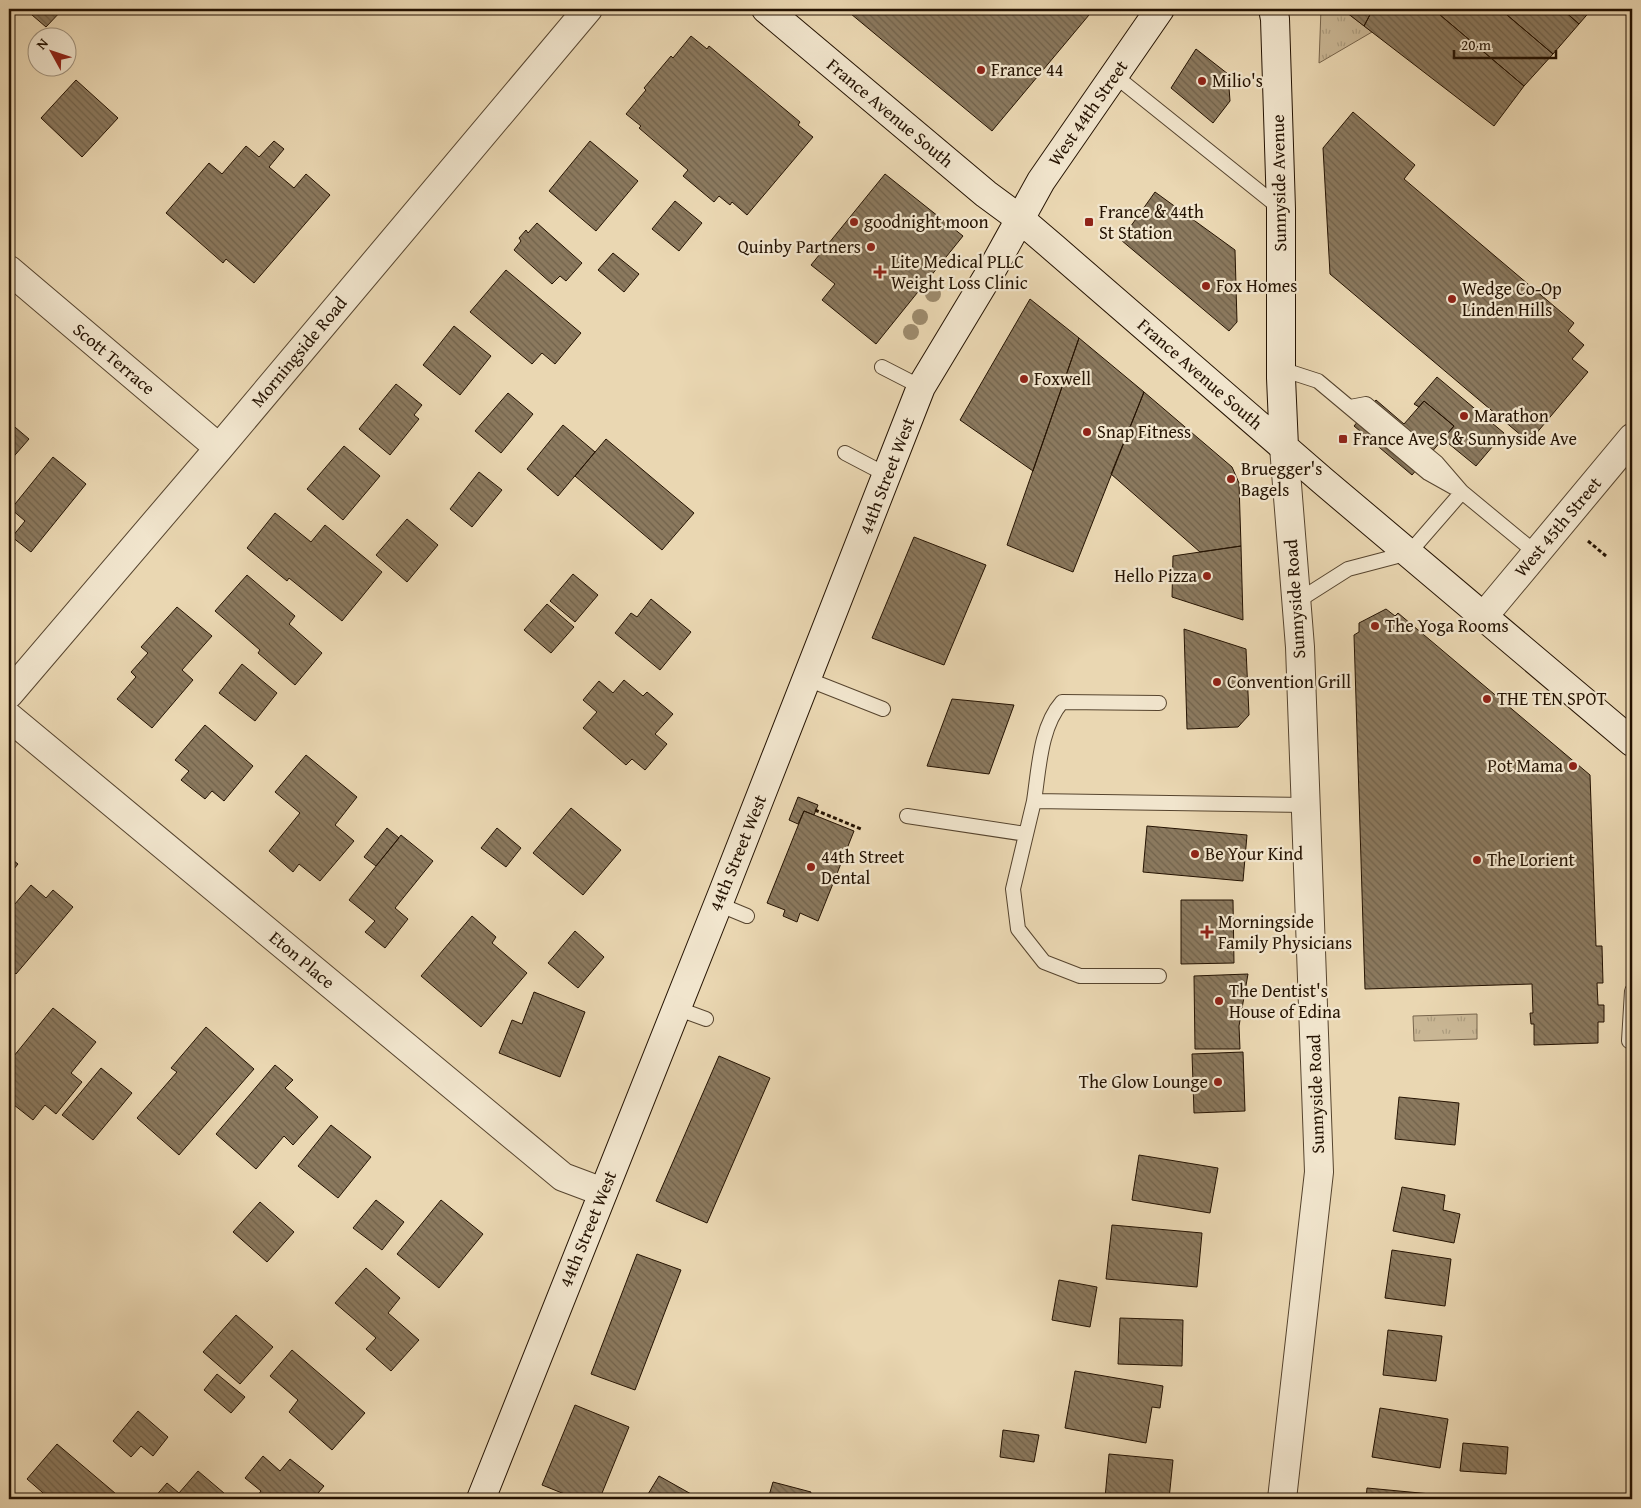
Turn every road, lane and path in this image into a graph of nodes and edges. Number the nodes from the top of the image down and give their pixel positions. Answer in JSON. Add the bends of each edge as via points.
{"nodes":[{"id":1,"x":588,"y":9,"type":"edge"},
{"id":2,"x":766,"y":9,"type":"edge"},
{"id":3,"x":1160,"y":9,"type":"edge"},
{"id":4,"x":1273,"y":9,"type":"edge"},
{"id":5,"x":1114,"y":75,"type":"junction"},
{"id":6,"x":1281,"y":209,"type":"junction"},
{"id":7,"x":1020,"y":219,"type":"junction"},
{"id":8,"x":9,"y":270,"type":"edge"},
{"id":9,"x":882,"y":367,"type":"dead end"},
{"id":10,"x":1281,"y":369,"type":"junction"},
{"id":11,"x":922,"y":387,"type":"junction"},
{"id":12,"x":1632,"y":438,"type":"edge"},
{"id":13,"x":219,"y":448,"type":"junction"},
{"id":14,"x":1284,"y":448,"type":"junction"},
{"id":15,"x":845,"y":454,"type":"dead end"},
{"id":16,"x":887,"y":475,"type":"junction"},
{"id":17,"x":1462,"y":492,"type":"junction"},
{"id":18,"x":1583,"y":538,"type":"dead end"},
{"id":19,"x":1409,"y":553,"type":"junction"},
{"id":20,"x":1536,"y":553,"type":"junction"},
{"id":21,"x":1606,"y":556,"type":"dead end"},
{"id":22,"x":1296,"y":602,"type":"junction"},
{"id":23,"x":1483,"y":617,"type":"junction"},
{"id":24,"x":807,"y":679,"type":"junction"},
{"id":25,"x":9,"y":694,"type":"edge"},
{"id":26,"x":1159,"y":703,"type":"dead end"},
{"id":27,"x":883,"y":710,"type":"dead end"},
{"id":28,"x":9,"y":717,"type":"edge"},
{"id":29,"x":1632,"y":742,"type":"edge"},
{"id":30,"x":1034,"y":801,"type":"junction"},
{"id":31,"x":1306,"y":805,"type":"junction"},
{"id":32,"x":815,"y":810,"type":"dead end"},
{"id":33,"x":907,"y":816,"type":"dead end"},
{"id":34,"x":861,"y":829,"type":"dead end"},
{"id":35,"x":1026,"y":834,"type":"junction"},
{"id":36,"x":718,"y":904,"type":"junction"},
{"id":37,"x":748,"y":916,"type":"dead end"},
{"id":38,"x":1159,"y":976,"type":"dead end"},
{"id":39,"x":1632,"y":991,"type":"edge"},
{"id":40,"x":676,"y":1008,"type":"junction"},
{"id":41,"x":706,"y":1019,"type":"dead end"},
{"id":42,"x":1629,"y":1041,"type":"dead end"},
{"id":43,"x":603,"y":1192,"type":"junction"},
{"id":44,"x":481,"y":1499,"type":"edge"},
{"id":45,"x":1282,"y":1499,"type":"edge"}],
"edges":[{"from":1,"to":13,"type":"street","name":"Morningside Road"},
{"from":2,"to":7,"type":"street","name":"France Avenue South"},
{"from":3,"to":5,"type":"street","name":"West 44th Street"},
{"from":4,"to":6,"type":"street","name":"Sunnyside Avenue"},
{"from":5,"to":6,"type":"lane"},
{"from":5,"to":7,"type":"street","name":"West 44th Street","via":[[1041,181]]},
{"from":6,"to":10,"type":"street","name":"Sunnyside Avenue"},
{"from":7,"to":11,"type":"street","name":"44th Street West"},
{"from":7,"to":14,"type":"street","name":"France Avenue South"},
{"from":8,"to":13,"type":"street","name":"Scott Terrace"},
{"from":9,"to":11,"type":"lane"},
{"from":10,"to":14,"type":"street","name":"Sunnyside Avenue"},
{"from":10,"to":17,"type":"lane","via":[[1318,381],[1428,473]]},
{"from":11,"to":16,"type":"street","name":"44th Street West"},
{"from":12,"to":20,"type":"street","name":"West 45th Street"},
{"from":13,"to":25,"type":"street","name":"Morningside Road"},
{"from":14,"to":19,"type":"street","name":"France Avenue South"},
{"from":14,"to":22,"type":"street","name":"Sunnyside Road"},
{"from":15,"to":16,"type":"lane"},
{"from":16,"to":24,"type":"street","name":"44th Street West"},
{"from":17,"to":19,"type":"lane"},
{"from":17,"to":20,"type":"lane"},
{"from":18,"to":21,"type":"path"},
{"from":19,"to":22,"type":"lane","via":[[1348,569]]},
{"from":19,"to":23,"type":"street","name":"France Avenue South"},
{"from":20,"to":23,"type":"street","name":"West 45th Street"},
{"from":22,"to":31,"type":"street","name":"Sunnyside Road"},
{"from":23,"to":29,"type":"street","name":"France Avenue South"},
{"from":24,"to":27,"type":"lane"},
{"from":24,"to":36,"type":"street","name":"44th Street West"},
{"from":26,"to":30,"type":"lane","via":[[1062,702],[1045,731]]},
{"from":28,"to":43,"type":"street","name":"Eton Place","via":[[564,1177]]},
{"from":30,"to":31,"type":"lane"},
{"from":30,"to":35,"type":"lane"},
{"from":31,"to":45,"type":"street","name":"Sunnyside Road","via":[[1319,1172]]},
{"from":32,"to":34,"type":"path"},
{"from":33,"to":35,"type":"lane"},
{"from":35,"to":38,"type":"lane","via":[[1013,889],[1018,929],[1044,962],[1080,976]]},
{"from":36,"to":37,"type":"lane"},
{"from":36,"to":40,"type":"street","name":"44th Street West"},
{"from":39,"to":42,"type":"lane"},
{"from":40,"to":41,"type":"lane"},
{"from":40,"to":43,"type":"street","name":"44th Street West"},
{"from":43,"to":44,"type":"street","name":"44th Street West"}]}
